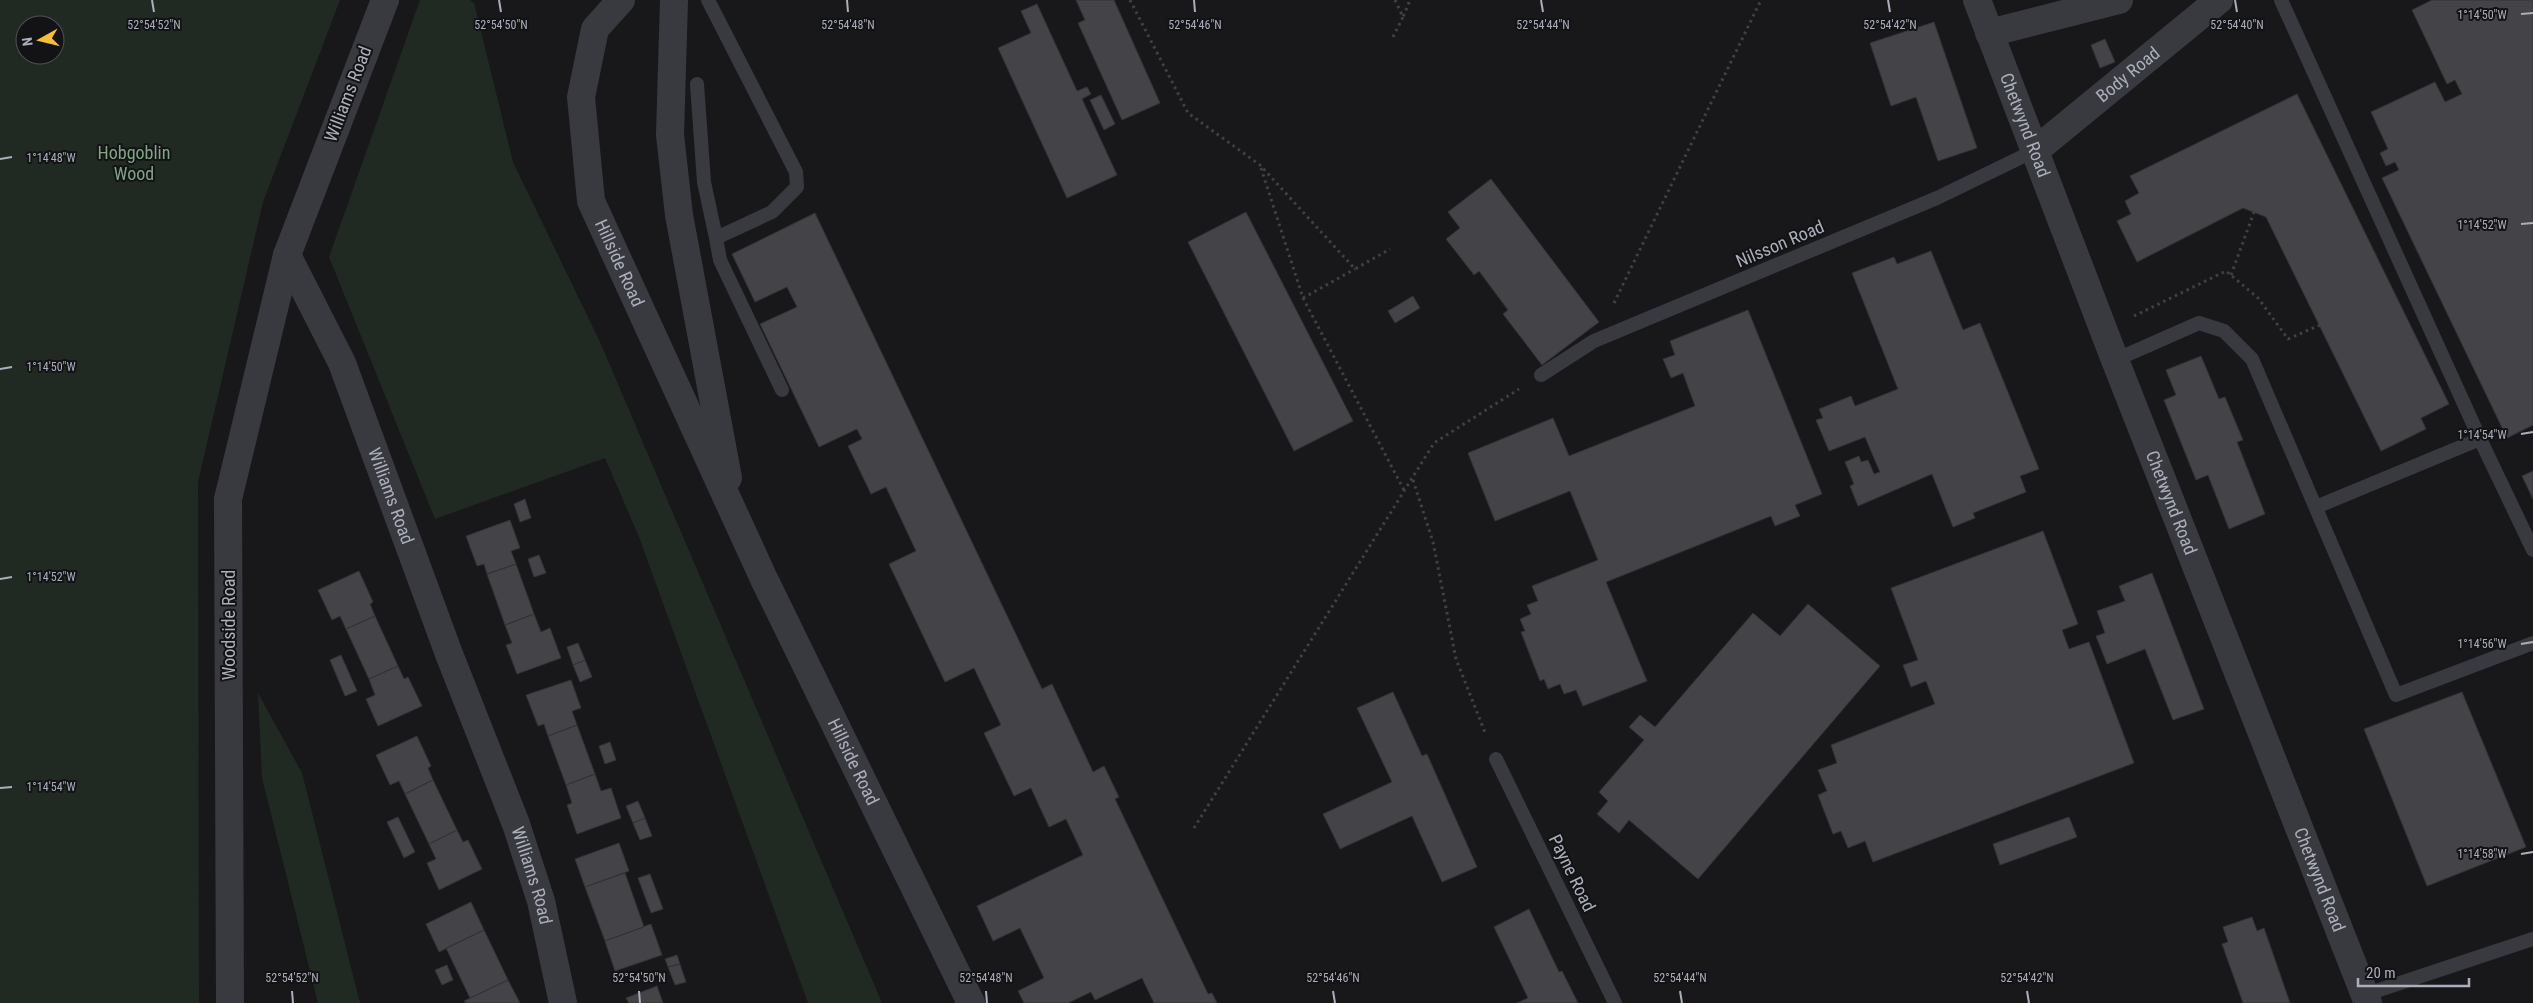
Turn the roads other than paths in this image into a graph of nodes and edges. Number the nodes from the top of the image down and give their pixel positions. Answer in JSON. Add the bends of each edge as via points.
{"nodes":[{"id":1,"x":385,"y":0,"type":"edge"},
{"id":2,"x":621,"y":0,"type":"edge"},
{"id":3,"x":674,"y":0,"type":"edge"},
{"id":4,"x":708,"y":0,"type":"edge"},
{"id":5,"x":1978,"y":0,"type":"edge"},
{"id":6,"x":2119,"y":0,"type":"edge"},
{"id":7,"x":2219,"y":0,"type":"edge"},
{"id":8,"x":2281,"y":0,"type":"edge"},
{"id":9,"x":1989,"y":33,"type":"junction"},
{"id":10,"x":697,"y":84,"type":"dead end"},
{"id":11,"x":2036,"y":150,"type":"junction"},
{"id":12,"x":716,"y":238,"type":"junction"},
{"id":13,"x":287,"y":255,"type":"junction"},
{"id":14,"x":2115,"y":360,"type":"junction"},
{"id":15,"x":1541,"y":375,"type":"road end"},
{"id":16,"x":782,"y":390,"type":"dead end"},
{"id":17,"x":2480,"y":439,"type":"junction"},
{"id":18,"x":2316,"y":506,"type":"junction"},
{"id":19,"x":736,"y":520,"type":"junction"},
{"id":20,"x":2533,"y":550,"type":"edge"},
{"id":21,"x":2533,"y":643,"type":"edge"},
{"id":22,"x":1496,"y":759,"type":"road end"},
{"id":23,"x":2533,"y":939,"type":"edge"},
{"id":24,"x":2366,"y":999,"type":"edge"},
{"id":25,"x":230,"y":1003,"type":"edge"},
{"id":26,"x":564,"y":1003,"type":"edge"},
{"id":27,"x":971,"y":1003,"type":"edge"},
{"id":28,"x":1616,"y":1003,"type":"edge"}],
"edges":[{"from":1,"to":13,"type":"street","name":"Williams Road"},
{"from":2,"to":19,"type":"street","name":"Hillside Road","via":[[595,29],[581,97],[591,201]]},
{"from":3,"to":19,"type":"street","name":"Hillside Road","via":[[670,135],[679,215]]},
{"from":4,"to":12,"type":"lane","via":[[796,172],[797,187],[772,212]]},
{"from":5,"to":9,"type":"street","name":"Chetwynd Road"},
{"from":6,"to":9,"type":"street"},
{"from":7,"to":11,"type":"street","name":"Body Road"},
{"from":8,"to":17,"type":"lane"},
{"from":9,"to":11,"type":"street","name":"Chetwynd Road"},
{"from":10,"to":12,"type":"lane","via":[[704,182]]},
{"from":11,"to":14,"type":"street","name":"Chetwynd Road"},
{"from":11,"to":15,"type":"lane","name":"Nilsson Road","via":[[1937,198],[1594,341]]},
{"from":12,"to":16,"type":"lane","via":[[720,260]]},
{"from":13,"to":25,"type":"street","name":"Woodside Road","via":[[228,499]]},
{"from":13,"to":26,"type":"street","name":"Williams Road","via":[[342,363],[449,654],[516,824],[541,901]]},
{"from":14,"to":18,"type":"lane","via":[[2199,323],[2224,332],[2252,359]]},
{"from":14,"to":24,"type":"street","name":"Chetwynd Road"},
{"from":17,"to":18,"type":"lane"},
{"from":17,"to":20,"type":"lane"},
{"from":18,"to":21,"type":"lane","via":[[2396,695]]},
{"from":19,"to":27,"type":"street","name":"Hillside Road"},
{"from":22,"to":28,"type":"lane","name":"Payne Road"},
{"from":23,"to":24,"type":"lane"}]}
